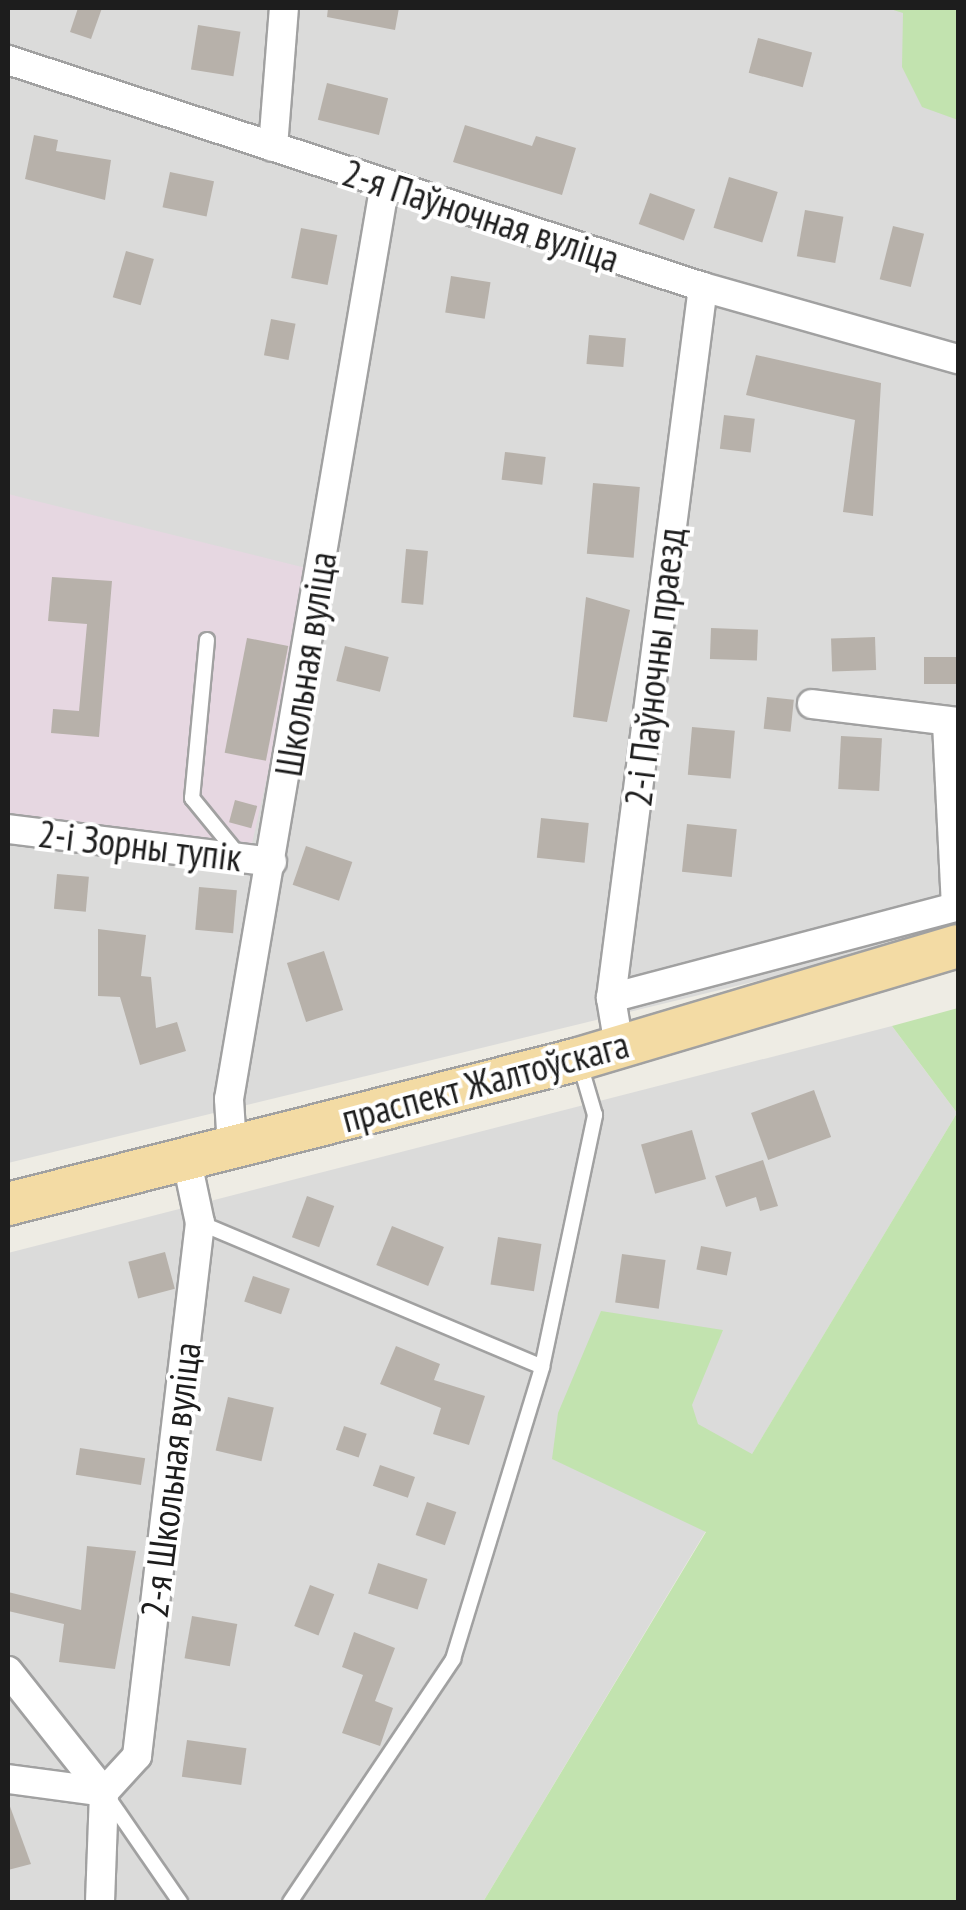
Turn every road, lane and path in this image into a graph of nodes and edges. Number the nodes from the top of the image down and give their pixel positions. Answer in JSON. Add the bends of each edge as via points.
{"nodes":[{"id":1,"x":284,"y":8,"type":"edge"},
{"id":2,"x":8,"y":60,"type":"edge"},
{"id":3,"x":272,"y":147,"type":"junction"},
{"id":4,"x":386,"y":183,"type":"junction"},
{"id":5,"x":703,"y":287,"type":"junction"},
{"id":6,"x":958,"y":359,"type":"edge"},
{"id":7,"x":207,"y":640,"type":"dead end"},
{"id":8,"x":812,"y":704,"type":"dead end"},
{"id":9,"x":953,"y":721,"type":"edge"},
{"id":10,"x":8,"y":829,"type":"edge"},
{"id":11,"x":241,"y":858,"type":"junction"},
{"id":12,"x":272,"y":862,"type":"junction"},
{"id":13,"x":958,"y":946,"type":"edge"},
{"id":14,"x":611,"y":998,"type":"junction"},
{"id":15,"x":620,"y":1046,"type":"junction"},
{"id":16,"x":579,"y":1059,"type":"junction"},
{"id":17,"x":232,"y":1146,"type":"junction"},
{"id":18,"x":186,"y":1157,"type":"junction"},
{"id":19,"x":8,"y":1204,"type":"edge"},
{"id":20,"x":200,"y":1223,"type":"junction"},
{"id":21,"x":542,"y":1367,"type":"junction"},
{"id":22,"x":8,"y":1671,"type":"edge"},
{"id":23,"x":8,"y":1779,"type":"edge"},
{"id":24,"x":104,"y":1792,"type":"junction"},
{"id":25,"x":100,"y":1902,"type":"edge"},
{"id":26,"x":180,"y":1902,"type":"edge"},
{"id":27,"x":290,"y":1902,"type":"edge"}],
"edges":[{"from":1,"to":3,"type":"street"},
{"from":2,"to":3,"type":"street","name":"2-я Паўночная вуліца"},
{"from":3,"to":4,"type":"street","name":"2-я Паўночная вуліца"},
{"from":4,"to":5,"type":"street","name":"2-я Паўночная вуліца"},
{"from":4,"to":12,"type":"street","name":"Школьная вуліца"},
{"from":5,"to":6,"type":"street","name":"2-я Паўночная вуліца"},
{"from":5,"to":14,"type":"street","name":"2-і Паўночны праезд"},
{"from":7,"to":11,"type":"lane","via":[[192,798]]},
{"from":8,"to":9,"type":"street"},
{"from":9,"to":14,"type":"street","via":[[956,907]]},
{"from":10,"to":11,"type":"street","name":"2-і Зорны тупік"},
{"from":11,"to":12,"type":"street","name":"2-і Зорны тупік"},
{"from":12,"to":17,"type":"street","name":"Школьная вуліца","via":[[229,1099]]},
{"from":13,"to":15,"type":"main road","name":"праспект Жалтоўскага"},
{"from":14,"to":15,"type":"street","name":"2-і Паўночны праезд"},
{"from":15,"to":16,"type":"main road","name":"праспект Жалтоўскага"},
{"from":16,"to":17,"type":"main road","name":"праспект Жалтоўскага"},
{"from":16,"to":21,"type":"lane","via":[[595,1115]]},
{"from":17,"to":18,"type":"main road","name":"праспект Жалтоўскага"},
{"from":18,"to":19,"type":"main road","name":"праспект Жалтоўскага"},
{"from":18,"to":20,"type":"street","name":"2-я Школьная вуліца"},
{"from":20,"to":21,"type":"lane"},
{"from":20,"to":24,"type":"street","name":"2-я Школьная вуліца","via":[[137,1756]]},
{"from":21,"to":27,"type":"lane","via":[[453,1659]]},
{"from":22,"to":24,"type":"street"},
{"from":23,"to":24,"type":"street"},
{"from":24,"to":25,"type":"street"},
{"from":24,"to":26,"type":"lane"}]}
